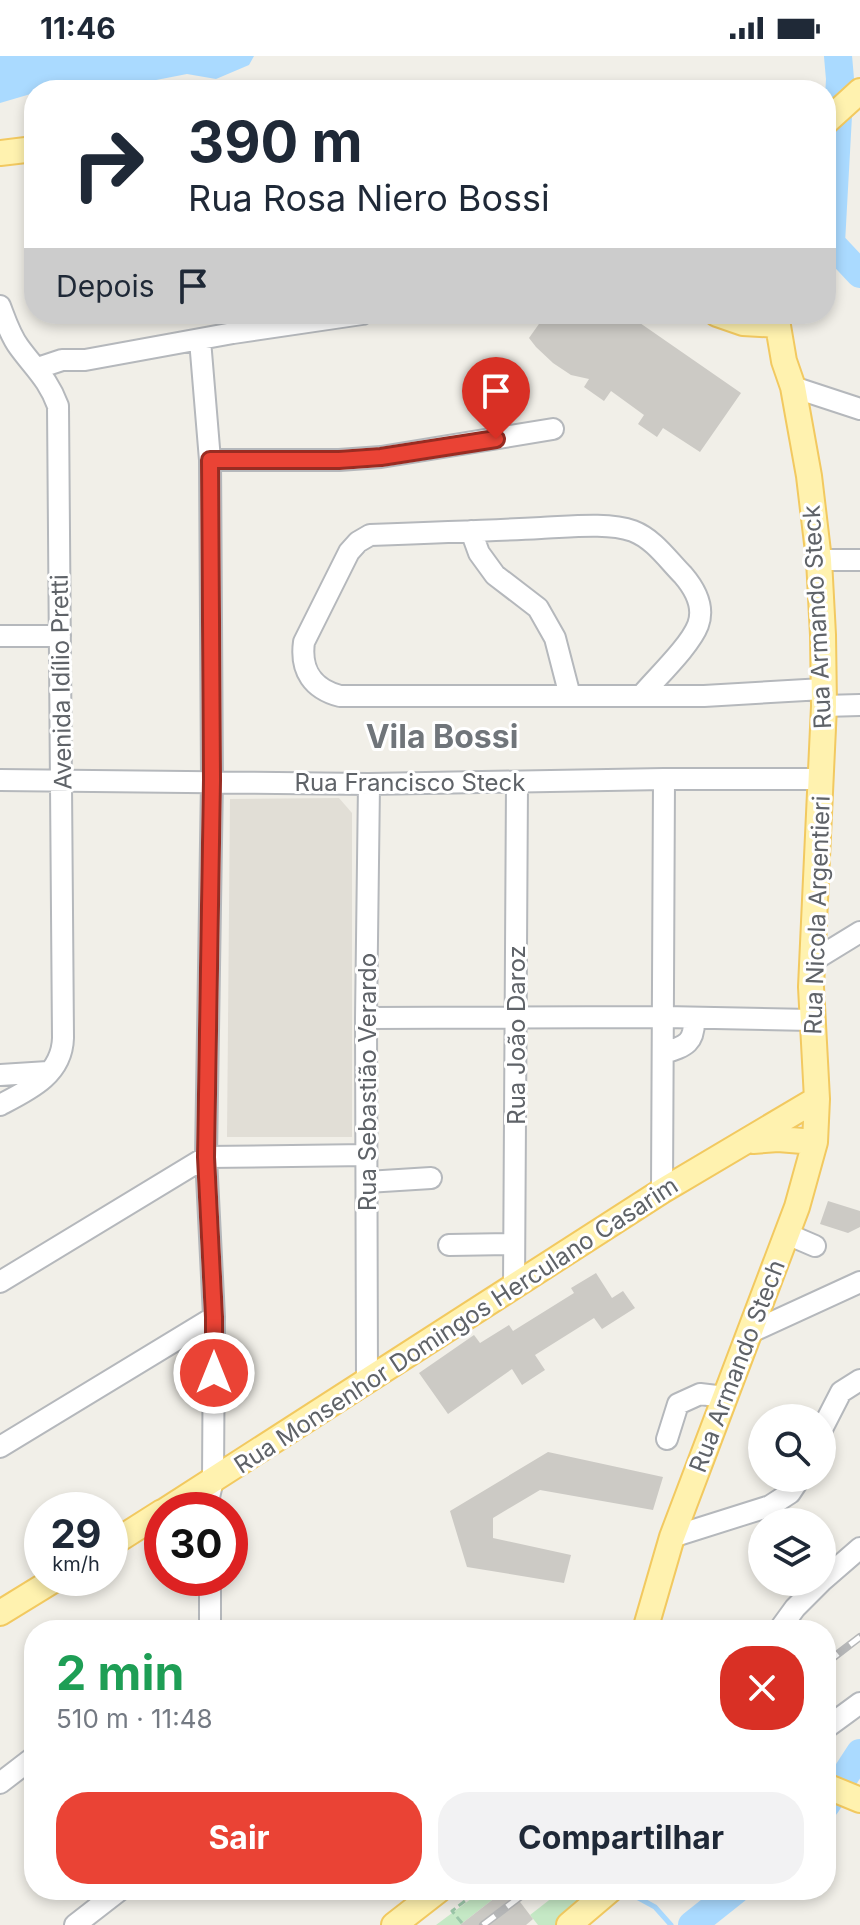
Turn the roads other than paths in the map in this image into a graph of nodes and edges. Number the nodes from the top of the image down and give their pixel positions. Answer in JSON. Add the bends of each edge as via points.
{"nodes":[{"id":1,"x":860,"y":91,"type":"edge"},
{"id":2,"x":836,"y":113,"type":"edge"},
{"id":3,"x":24,"y":150,"type":"edge"},
{"id":4,"x":0,"y":153,"type":"edge"},
{"id":5,"x":0,"y":306,"type":"edge"},
{"id":6,"x":300,"y":324,"type":"edge"},
{"id":7,"x":778,"y":324,"type":"edge"},
{"id":8,"x":200,"y":340,"type":"junction"},
{"id":9,"x":85,"y":360,"type":"junction"},
{"id":10,"x":38,"y":368,"type":"junction"},
{"id":11,"x":793,"y":387,"type":"junction"},
{"id":12,"x":53,"y":392,"type":"junction"},
{"id":13,"x":860,"y":409,"type":"edge"},
{"id":14,"x":553,"y":429,"type":"dead end"},
{"id":15,"x":210,"y":460,"type":"junction"},
{"id":16,"x":471,"y":531,"type":"junction"},
{"id":17,"x":819,"y":560,"type":"junction"},
{"id":18,"x":860,"y":560,"type":"edge"},
{"id":19,"x":0,"y":636,"type":"edge"},
{"id":20,"x":60,"y":636,"type":"junction"},
{"id":21,"x":570,"y":696,"type":"junction"},
{"id":22,"x":641,"y":696,"type":"junction"},
{"id":23,"x":824,"y":698,"type":"junction"},
{"id":24,"x":860,"y":705,"type":"edge"},
{"id":25,"x":664,"y":779,"type":"junction"},
{"id":26,"x":821,"y":779,"type":"junction"},
{"id":27,"x":0,"y":780,"type":"edge"},
{"id":28,"x":212,"y":780,"type":"junction"},
{"id":29,"x":62,"y":781,"type":"junction"},
{"id":30,"x":517,"y":783,"type":"junction"},
{"id":31,"x":369,"y":784,"type":"junction"},
{"id":32,"x":860,"y":932,"type":"edge"},
{"id":33,"x":811,"y":962,"type":"junction"},
{"id":34,"x":665,"y":1017,"type":"junction"},
{"id":35,"x":366,"y":1018,"type":"junction"},
{"id":36,"x":517,"y":1018,"type":"junction"},
{"id":37,"x":694,"y":1018,"type":"junction"},
{"id":38,"x":811,"y":1020,"type":"junction"},
{"id":39,"x":664,"y":1053,"type":"junction"},
{"id":40,"x":52,"y":1072,"type":"junction"},
{"id":41,"x":0,"y":1075,"type":"edge"},
{"id":42,"x":817,"y":1099,"type":"junction"},
{"id":43,"x":4,"y":1103,"type":"edge"},
{"id":44,"x":747,"y":1142,"type":"junction"},
{"id":45,"x":815,"y":1142,"type":"junction"},
{"id":46,"x":367,"y":1155,"type":"junction"},
{"id":47,"x":206,"y":1157,"type":"junction"},
{"id":48,"x":431,"y":1178,"type":"dead end"},
{"id":49,"x":367,"y":1182,"type":"junction"},
{"id":50,"x":662,"y":1191,"type":"junction"},
{"id":51,"x":787,"y":1234,"type":"junction"},
{"id":52,"x":514,"y":1244,"type":"junction"},
{"id":53,"x":449,"y":1245,"type":"dead end"},
{"id":54,"x":815,"y":1246,"type":"dead end"},
{"id":55,"x":0,"y":1282,"type":"edge"},
{"id":56,"x":860,"y":1282,"type":"edge"},
{"id":57,"x":514,"y":1287,"type":"junction"},
{"id":58,"x":214,"y":1317,"type":"junction"},
{"id":59,"x":749,"y":1333,"type":"junction"},
{"id":60,"x":860,"y":1380,"type":"edge"},
{"id":61,"x":367,"y":1381,"type":"junction"},
{"id":62,"x":725,"y":1397,"type":"junction"},
{"id":63,"x":835,"y":1404,"type":"edge"},
{"id":64,"x":667,"y":1439,"type":"dead end"},
{"id":65,"x":0,"y":1447,"type":"edge"},
{"id":66,"x":213,"y":1480,"type":"junction"},
{"id":67,"x":194,"y":1492,"type":"edge"},
{"id":68,"x":210,"y":1492,"type":"edge"},
{"id":69,"x":791,"y":1492,"type":"edge"},
{"id":70,"x":672,"y":1537,"type":"junction"},
{"id":71,"x":860,"y":1548,"type":"edge"},
{"id":72,"x":836,"y":1569,"type":"edge"},
{"id":73,"x":28,"y":1596,"type":"edge"},
{"id":74,"x":210,"y":1596,"type":"edge"},
{"id":75,"x":807,"y":1596,"type":"edge"},
{"id":76,"x":0,"y":1613,"type":"edge"},
{"id":77,"x":209,"y":1620,"type":"edge"},
{"id":78,"x":648,"y":1620,"type":"edge"},
{"id":79,"x":786,"y":1620,"type":"edge"},
{"id":80,"x":860,"y":1703,"type":"edge"},
{"id":81,"x":836,"y":1721,"type":"edge"},
{"id":82,"x":24,"y":1765,"type":"edge"},
{"id":83,"x":0,"y":1783,"type":"edge"},
{"id":84,"x":836,"y":1790,"type":"edge"},
{"id":85,"x":858,"y":1799,"type":"edge"},
{"id":86,"x":107,"y":1900,"type":"edge"},
{"id":87,"x":426,"y":1900,"type":"edge"},
{"id":88,"x":598,"y":1900,"type":"edge"},
{"id":89,"x":75,"y":1925,"type":"edge"},
{"id":90,"x":394,"y":1925,"type":"edge"},
{"id":91,"x":569,"y":1925,"type":"edge"}],
"edges":[{"from":1,"to":2,"type":"main road"},
{"from":3,"to":4,"type":"main road"},
{"from":5,"to":10,"type":"street","name":"Avenida Idílio Pretti","via":[[19,347]]},
{"from":6,"to":8,"type":"street"},
{"from":7,"to":11,"type":"main road","name":"Rua Armando Steck"},
{"from":8,"to":9,"type":"street"},
{"from":8,"to":15,"type":"street"},
{"from":9,"to":10,"type":"street"},
{"from":9,"to":12,"type":"street"},
{"from":10,"to":12,"type":"street","name":"Avenida Idílio Pretti"},
{"from":11,"to":13,"type":"street"},
{"from":11,"to":17,"type":"main road","name":"Rua Armando Steck"},
{"from":12,"to":20,"type":"street","name":"Avenida Idílio Pretti","via":[[58,406]]},
{"from":14,"to":15,"type":"street","via":[[381,457]]},
{"from":15,"to":28,"type":"street"},
{"from":16,"to":21,"type":"street","via":[[495,575],[538,608],[555,638]]},
{"from":16,"to":21,"type":"street","via":[[370,535],[358,542],[304,642],[305,667],[314,683],[340,696]]},
{"from":16,"to":22,"type":"street","via":[[621,528],[660,550],[692,586],[701,606],[699,624]]},
{"from":17,"to":18,"type":"street"},
{"from":17,"to":23,"type":"main road","name":"Rua Armando Steck"},
{"from":19,"to":20,"type":"street"},
{"from":20,"to":29,"type":"street","name":"Avenida Idílio Pretti"},
{"from":21,"to":22,"type":"street"},
{"from":22,"to":23,"type":"street"},
{"from":23,"to":24,"type":"street"},
{"from":23,"to":26,"type":"main road","name":"Rua Armando Steck"},
{"from":25,"to":26,"type":"street","name":"Rua Francisco Steck"},
{"from":25,"to":30,"type":"street","name":"Rua Francisco Steck"},
{"from":25,"to":34,"type":"street"},
{"from":26,"to":33,"type":"main road","name":"Rua Nicola Argentieri"},
{"from":27,"to":29,"type":"street","name":"Rua Francisco Steck"},
{"from":28,"to":29,"type":"street","name":"Rua Francisco Steck"},
{"from":28,"to":31,"type":"street","name":"Rua Francisco Steck"},
{"from":28,"to":47,"type":"street"},
{"from":29,"to":40,"type":"street","name":"Avenida Idílio Pretti","via":[[63,1038]]},
{"from":30,"to":31,"type":"street","name":"Rua Francisco Steck"},
{"from":30,"to":36,"type":"street","name":"Rua João Daroz"},
{"from":31,"to":35,"type":"street","name":"Rua Sebastião Verardo"},
{"from":32,"to":33,"type":"street"},
{"from":33,"to":38,"type":"main road","name":"Rua Nicola Argentieri"},
{"from":34,"to":36,"type":"street"},
{"from":34,"to":37,"type":"street"},
{"from":34,"to":39,"type":"street"},
{"from":35,"to":36,"type":"street"},
{"from":35,"to":46,"type":"street","name":"Rua Sebastião Verardo"},
{"from":36,"to":52,"type":"street","name":"Rua João Daroz"},
{"from":37,"to":38,"type":"street"},
{"from":37,"to":39,"type":"street","via":[[691,1039]]},
{"from":38,"to":42,"type":"main road","name":"Rua Nicola Argentieri"},
{"from":39,"to":50,"type":"street"},
{"from":40,"to":41,"type":"street"},
{"from":40,"to":43,"type":"street"},
{"from":41,"to":43,"type":"street","via":[[9,1087]]},
{"from":42,"to":44,"type":"main road","name":"Rua Monsenhor Domingos Herculano Casarim"},
{"from":42,"to":45,"type":"main road","name":"Rua Armando Stech"},
{"from":44,"to":45,"type":"main road","name":"Rua Monsenhor Domingos Herculano Casarim"},
{"from":44,"to":50,"type":"main road","name":"Rua Monsenhor Domingos Herculano Casarim"},
{"from":45,"to":51,"type":"main road","name":"Rua Armando Stech"},
{"from":46,"to":47,"type":"street"},
{"from":46,"to":49,"type":"street","name":"Rua Sebastião Verardo"},
{"from":47,"to":55,"type":"street"},
{"from":47,"to":58,"type":"street"},
{"from":48,"to":49,"type":"street"},
{"from":49,"to":61,"type":"street","name":"Rua Sebastião Verardo"},
{"from":50,"to":57,"type":"main road","name":"Rua Monsenhor Domingos Herculano Casarim"},
{"from":51,"to":54,"type":"street"},
{"from":51,"to":59,"type":"main road","name":"Rua Armando Stech"},
{"from":52,"to":53,"type":"street"},
{"from":52,"to":57,"type":"street","name":"Rua João Daroz"},
{"from":56,"to":59,"type":"street"},
{"from":57,"to":61,"type":"main road","name":"Rua Monsenhor Domingos Herculano Casarim"},
{"from":58,"to":65,"type":"street"},
{"from":58,"to":66,"type":"street"},
{"from":59,"to":62,"type":"main road","name":"Rua Armando Stech"},
{"from":60,"to":63,"type":"street","via":[[841,1392]]},
{"from":61,"to":66,"type":"main road","name":"Rua Monsenhor Domingos Herculano Casarim"},
{"from":62,"to":64,"type":"street","via":[[700,1394],[678,1404]]},
{"from":62,"to":70,"type":"main road","name":"Rua Armando Stech"},
{"from":66,"to":67,"type":"main road","name":"Rua Monsenhor Domingos Herculano Casarim"},
{"from":66,"to":68,"type":"street"},
{"from":69,"to":70,"type":"street","via":[[770,1506]]},
{"from":70,"to":78,"type":"main road","name":"Rua Armando Stech"},
{"from":71,"to":72,"type":"street"},
{"from":73,"to":76,"type":"main road"},
{"from":74,"to":77,"type":"street"},
{"from":75,"to":79,"type":"street"},
{"from":80,"to":81,"type":"street"},
{"from":82,"to":83,"type":"street"},
{"from":84,"to":85,"type":"main road"},
{"from":86,"to":89,"type":"street"},
{"from":87,"to":90,"type":"main road"},
{"from":88,"to":91,"type":"main road"}]}
